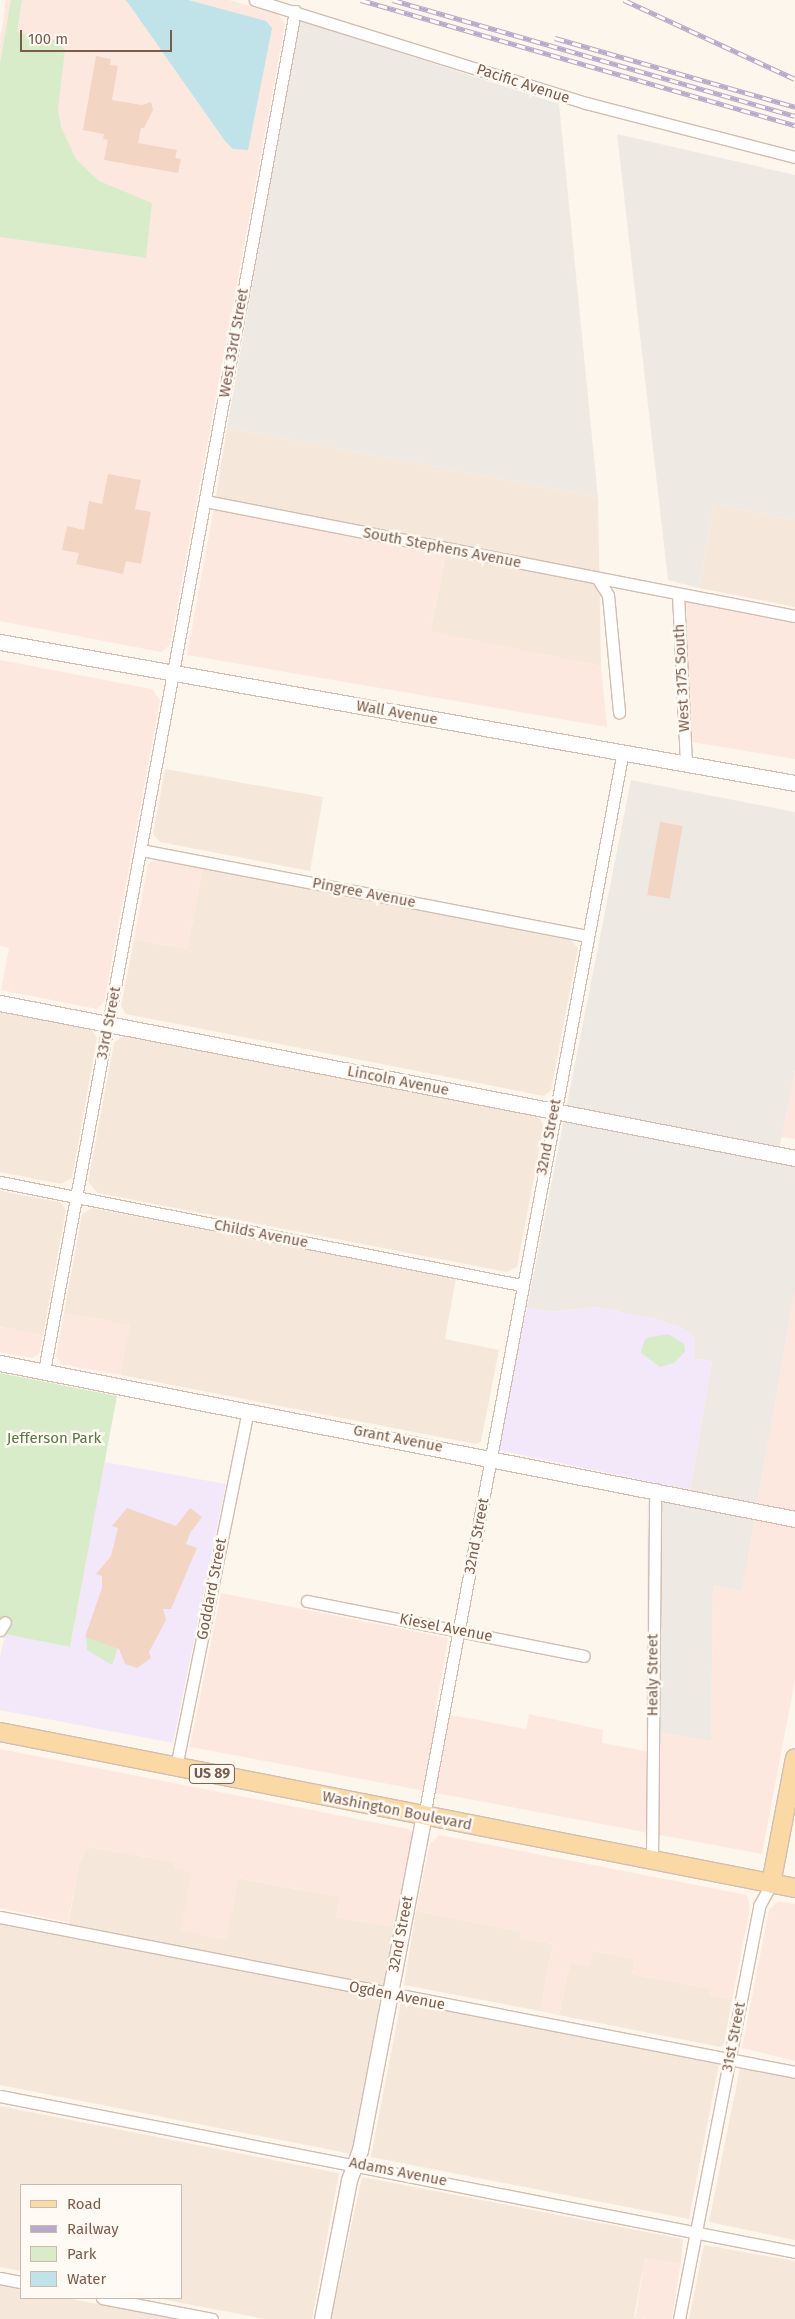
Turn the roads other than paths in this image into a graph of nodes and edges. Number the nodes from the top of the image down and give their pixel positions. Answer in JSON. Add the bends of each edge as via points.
{"nodes":[{"id":1,"x":255,"y":0,"type":"edge"},
{"id":2,"x":295,"y":11,"type":"junction"},
{"id":3,"x":795,"y":157,"type":"edge"},
{"id":4,"x":205,"y":501,"type":"junction"},
{"id":5,"x":598,"y":579,"type":"junction"},
{"id":6,"x":678,"y":594,"type":"junction"},
{"id":7,"x":795,"y":616,"type":"edge"},
{"id":8,"x":0,"y":642,"type":"edge"},
{"id":9,"x":174,"y":674,"type":"junction"},
{"id":10,"x":619,"y":712,"type":"dead end"},
{"id":11,"x":623,"y":751,"type":"junction"},
{"id":12,"x":686,"y":762,"type":"junction"},
{"id":13,"x":795,"y":783,"type":"edge"},
{"id":14,"x":141,"y":850,"type":"junction"},
{"id":15,"x":588,"y":936,"type":"junction"},
{"id":16,"x":0,"y":1003,"type":"edge"},
{"id":17,"x":108,"y":1024,"type":"junction"},
{"id":18,"x":554,"y":1111,"type":"junction"},
{"id":19,"x":795,"y":1158,"type":"edge"},
{"id":20,"x":0,"y":1182,"type":"edge"},
{"id":21,"x":76,"y":1197,"type":"junction"},
{"id":22,"x":521,"y":1285,"type":"junction"},
{"id":23,"x":0,"y":1363,"type":"edge"},
{"id":24,"x":44,"y":1371,"type":"junction"},
{"id":25,"x":248,"y":1410,"type":"junction"},
{"id":26,"x":490,"y":1457,"type":"junction"},
{"id":27,"x":655,"y":1489,"type":"junction"},
{"id":28,"x":795,"y":1519,"type":"edge"},
{"id":29,"x":306,"y":1601,"type":"dead end"},
{"id":30,"x":459,"y":1631,"type":"junction"},
{"id":31,"x":584,"y":1656,"type":"dead end"},
{"id":32,"x":0,"y":1732,"type":"edge"},
{"id":33,"x":795,"y":1758,"type":"edge"},
{"id":34,"x":176,"y":1767,"type":"junction"},
{"id":35,"x":424,"y":1816,"type":"junction"},
{"id":36,"x":652,"y":1861,"type":"junction"},
{"id":37,"x":771,"y":1884,"type":"junction"},
{"id":38,"x":795,"y":1888,"type":"edge"},
{"id":39,"x":0,"y":1917,"type":"edge"},
{"id":40,"x":389,"y":1995,"type":"junction"},
{"id":41,"x":730,"y":2058,"type":"junction"},
{"id":42,"x":795,"y":2072,"type":"edge"},
{"id":43,"x":0,"y":2096,"type":"edge"},
{"id":44,"x":355,"y":2164,"type":"junction"},
{"id":45,"x":696,"y":2233,"type":"junction"},
{"id":46,"x":795,"y":2252,"type":"edge"},
{"id":47,"x":0,"y":2278,"type":"edge"},
{"id":48,"x":20,"y":2282,"type":"edge"},
{"id":49,"x":107,"y":2299,"type":"edge"},
{"id":50,"x":212,"y":2319,"type":"edge"},
{"id":51,"x":322,"y":2319,"type":"edge"},
{"id":52,"x":679,"y":2319,"type":"edge"}],
"edges":[{"from":1,"to":2,"type":"street","name":"Pacific Avenue"},
{"from":2,"to":3,"type":"street","name":"Pacific Avenue","via":[[586,103]]},
{"from":2,"to":4,"type":"street","name":"West 33rd Street"},
{"from":4,"to":5,"type":"street","name":"South Stephens Avenue"},
{"from":4,"to":9,"type":"street","name":"West 33rd Street"},
{"from":5,"to":6,"type":"street","name":"South Stephens Avenue"},
{"from":5,"to":10,"type":"street","via":[[608,595]]},
{"from":6,"to":7,"type":"street","name":"South Stephens Avenue"},
{"from":6,"to":12,"type":"street","name":"West 3175 South"},
{"from":8,"to":9,"type":"street","name":"Wall Avenue"},
{"from":9,"to":11,"type":"street","name":"Wall Avenue"},
{"from":9,"to":14,"type":"street","name":"33rd Street"},
{"from":11,"to":12,"type":"street","name":"Wall Avenue"},
{"from":11,"to":15,"type":"street","name":"32nd Street"},
{"from":12,"to":13,"type":"street","name":"Wall Avenue"},
{"from":14,"to":15,"type":"street","name":"Pingree Avenue"},
{"from":14,"to":17,"type":"street","name":"33rd Street"},
{"from":15,"to":18,"type":"street","name":"32nd Street"},
{"from":16,"to":17,"type":"street","name":"Lincoln Avenue"},
{"from":17,"to":18,"type":"street","name":"Lincoln Avenue"},
{"from":17,"to":21,"type":"street","name":"33rd Street"},
{"from":18,"to":19,"type":"street","name":"Lincoln Avenue"},
{"from":18,"to":22,"type":"street","name":"32nd Street"},
{"from":20,"to":21,"type":"street","name":"Childs Avenue"},
{"from":21,"to":22,"type":"street","name":"Childs Avenue"},
{"from":21,"to":24,"type":"street","name":"33rd Street"},
{"from":22,"to":26,"type":"street","name":"32nd Street"},
{"from":23,"to":24,"type":"street","name":"Grant Avenue"},
{"from":24,"to":25,"type":"street","name":"Grant Avenue"},
{"from":25,"to":26,"type":"street","name":"Grant Avenue"},
{"from":25,"to":34,"type":"street","name":"Goddard Street"},
{"from":26,"to":27,"type":"street","name":"Grant Avenue"},
{"from":26,"to":30,"type":"street","name":"32nd Street"},
{"from":27,"to":28,"type":"street","name":"Grant Avenue"},
{"from":27,"to":36,"type":"street","name":"Healy Street"},
{"from":29,"to":30,"type":"street","name":"Kiesel Avenue"},
{"from":30,"to":31,"type":"street","name":"Kiesel Avenue"},
{"from":30,"to":35,"type":"street","name":"32nd Street"},
{"from":32,"to":34,"type":"main road","name":"Washington Boulevard","number":"US 89"},
{"from":33,"to":37,"type":"main road","name":"31st Street"},
{"from":34,"to":35,"type":"main road","name":"Washington Boulevard","number":"US 89"},
{"from":35,"to":36,"type":"main road","name":"Washington Boulevard","number":"US 89"},
{"from":35,"to":40,"type":"street","name":"32nd Street"},
{"from":36,"to":37,"type":"main road","name":"Washington Boulevard","number":"US 89"},
{"from":37,"to":38,"type":"main road","name":"Washington Boulevard","number":"US 89"},
{"from":37,"to":41,"type":"street","name":"31st Street","via":[[759,1906]]},
{"from":39,"to":40,"type":"street","name":"Ogden Avenue"},
{"from":40,"to":41,"type":"street","name":"Ogden Avenue"},
{"from":40,"to":44,"type":"street","name":"32nd Street"},
{"from":41,"to":42,"type":"street","name":"Ogden Avenue"},
{"from":41,"to":45,"type":"street","name":"31st Street"},
{"from":43,"to":44,"type":"street","name":"Adams Avenue"},
{"from":44,"to":45,"type":"street","name":"Adams Avenue"},
{"from":44,"to":51,"type":"street","name":"32nd Street"},
{"from":45,"to":46,"type":"street","name":"Adams Avenue"},
{"from":45,"to":52,"type":"street","name":"31st Street"},
{"from":47,"to":48,"type":"street"},
{"from":49,"to":50,"type":"street"}]}
